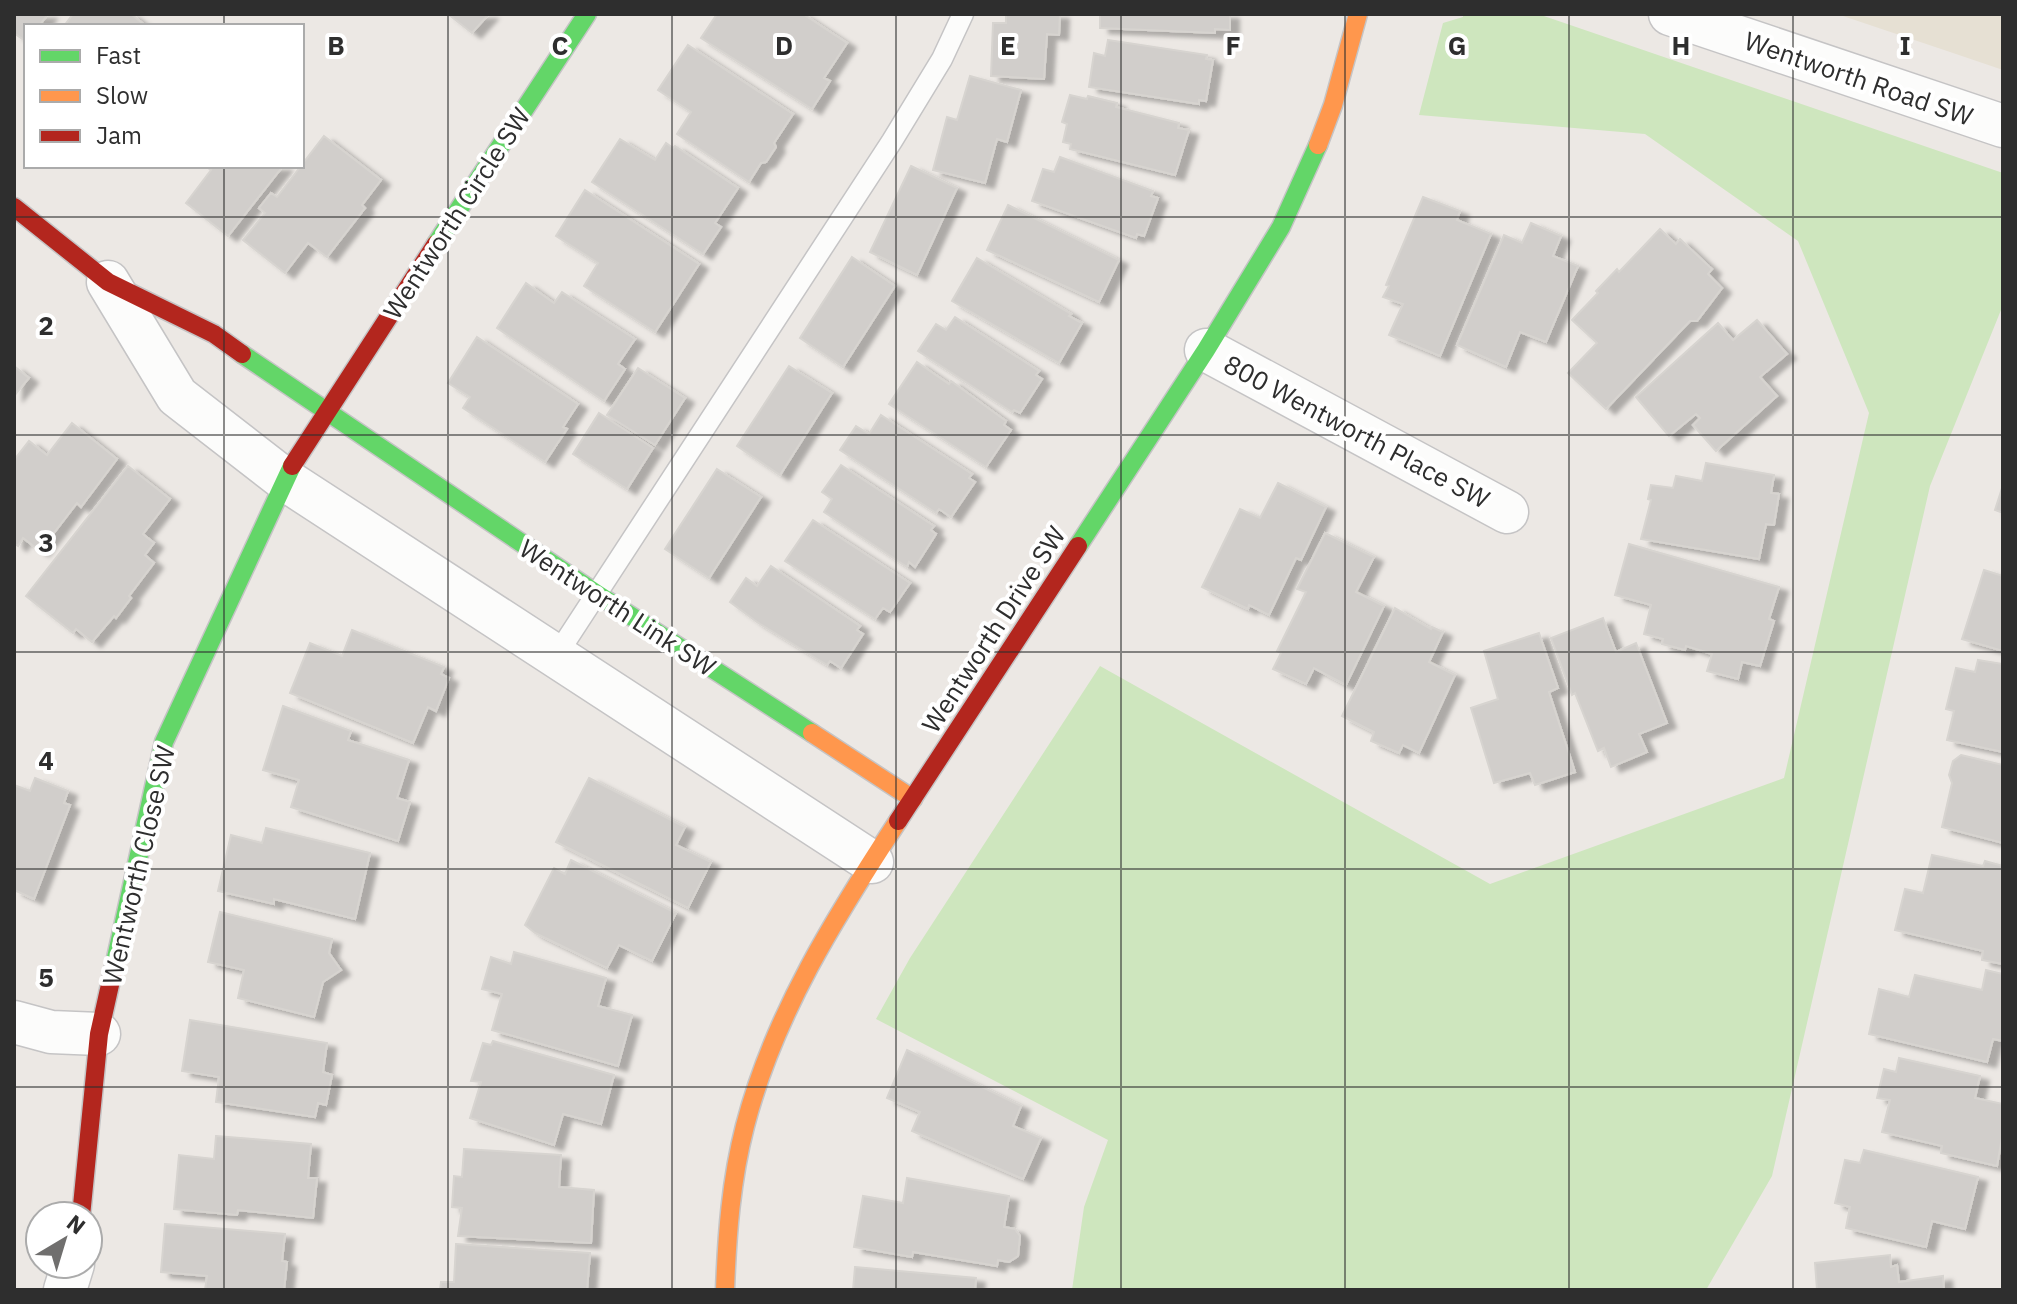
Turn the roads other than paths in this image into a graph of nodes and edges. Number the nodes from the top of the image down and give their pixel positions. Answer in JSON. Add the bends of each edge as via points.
{"nodes":[{"id":1,"x":587,"y":14,"type":"edge"},
{"id":2,"x":963,"y":14,"type":"edge"},
{"id":3,"x":1358,"y":14,"type":"edge"},
{"id":4,"x":1670,"y":14,"type":"edge"},
{"id":5,"x":2003,"y":126,"type":"edge"},
{"id":6,"x":14,"y":207,"type":"edge"},
{"id":7,"x":108,"y":282,"type":"junction"},
{"id":8,"x":1206,"y":350,"type":"junction"},
{"id":9,"x":325,"y":412,"type":"junction"},
{"id":10,"x":284,"y":479,"type":"junction"},
{"id":11,"x":1507,"y":512,"type":"dead end"},
{"id":12,"x":597,"y":594,"type":"junction"},
{"id":13,"x":556,"y":656,"type":"junction"},
{"id":14,"x":913,"y":799,"type":"junction"},
{"id":15,"x":872,"y":862,"type":"junction"},
{"id":16,"x":14,"y":1022,"type":"edge"},
{"id":17,"x":99,"y":1034,"type":"junction"},
{"id":18,"x":83,"y":1200,"type":"edge"},
{"id":19,"x":725,"y":1290,"type":"edge"}],
"edges":[{"from":1,"to":9,"type":"street","name":"Wentworth Circle SW"},
{"from":2,"to":12,"type":"lane","via":[[892,141]]},
{"from":3,"to":8,"type":"street","name":"Wentworth Drive SW","via":[[1308,172]]},
{"from":4,"to":5,"type":"street","name":"Wentworth Road SW"},
{"from":6,"to":7,"type":"street"},
{"from":7,"to":9,"type":"street","via":[[214,334]]},
{"from":7,"to":10,"type":"street","via":[[177,396]]},
{"from":8,"to":11,"type":"street","name":"800 Wentworth Place SW"},
{"from":8,"to":14,"type":"street","name":"Wentworth Drive SW"},
{"from":9,"to":10,"type":"street","name":"Wentworth Circle SW"},
{"from":9,"to":12,"type":"street","name":"Wentworth Link SW"},
{"from":10,"to":13,"type":"street"},
{"from":10,"to":17,"type":"street","name":"Wentworth Close SW","via":[[164,742]]},
{"from":12,"to":13,"type":"lane"},
{"from":12,"to":14,"type":"street","name":"Wentworth Link SW"},
{"from":13,"to":15,"type":"street"},
{"from":14,"to":15,"type":"street","name":"Wentworth Drive SW"},
{"from":15,"to":19,"type":"street","name":"Wentworth Drive SW","via":[[801,984],[752,1106],[738,1155]]},
{"from":16,"to":17,"type":"street","via":[[51,1032]]},
{"from":17,"to":18,"type":"street","name":"Wentworth Close SW"}]}
